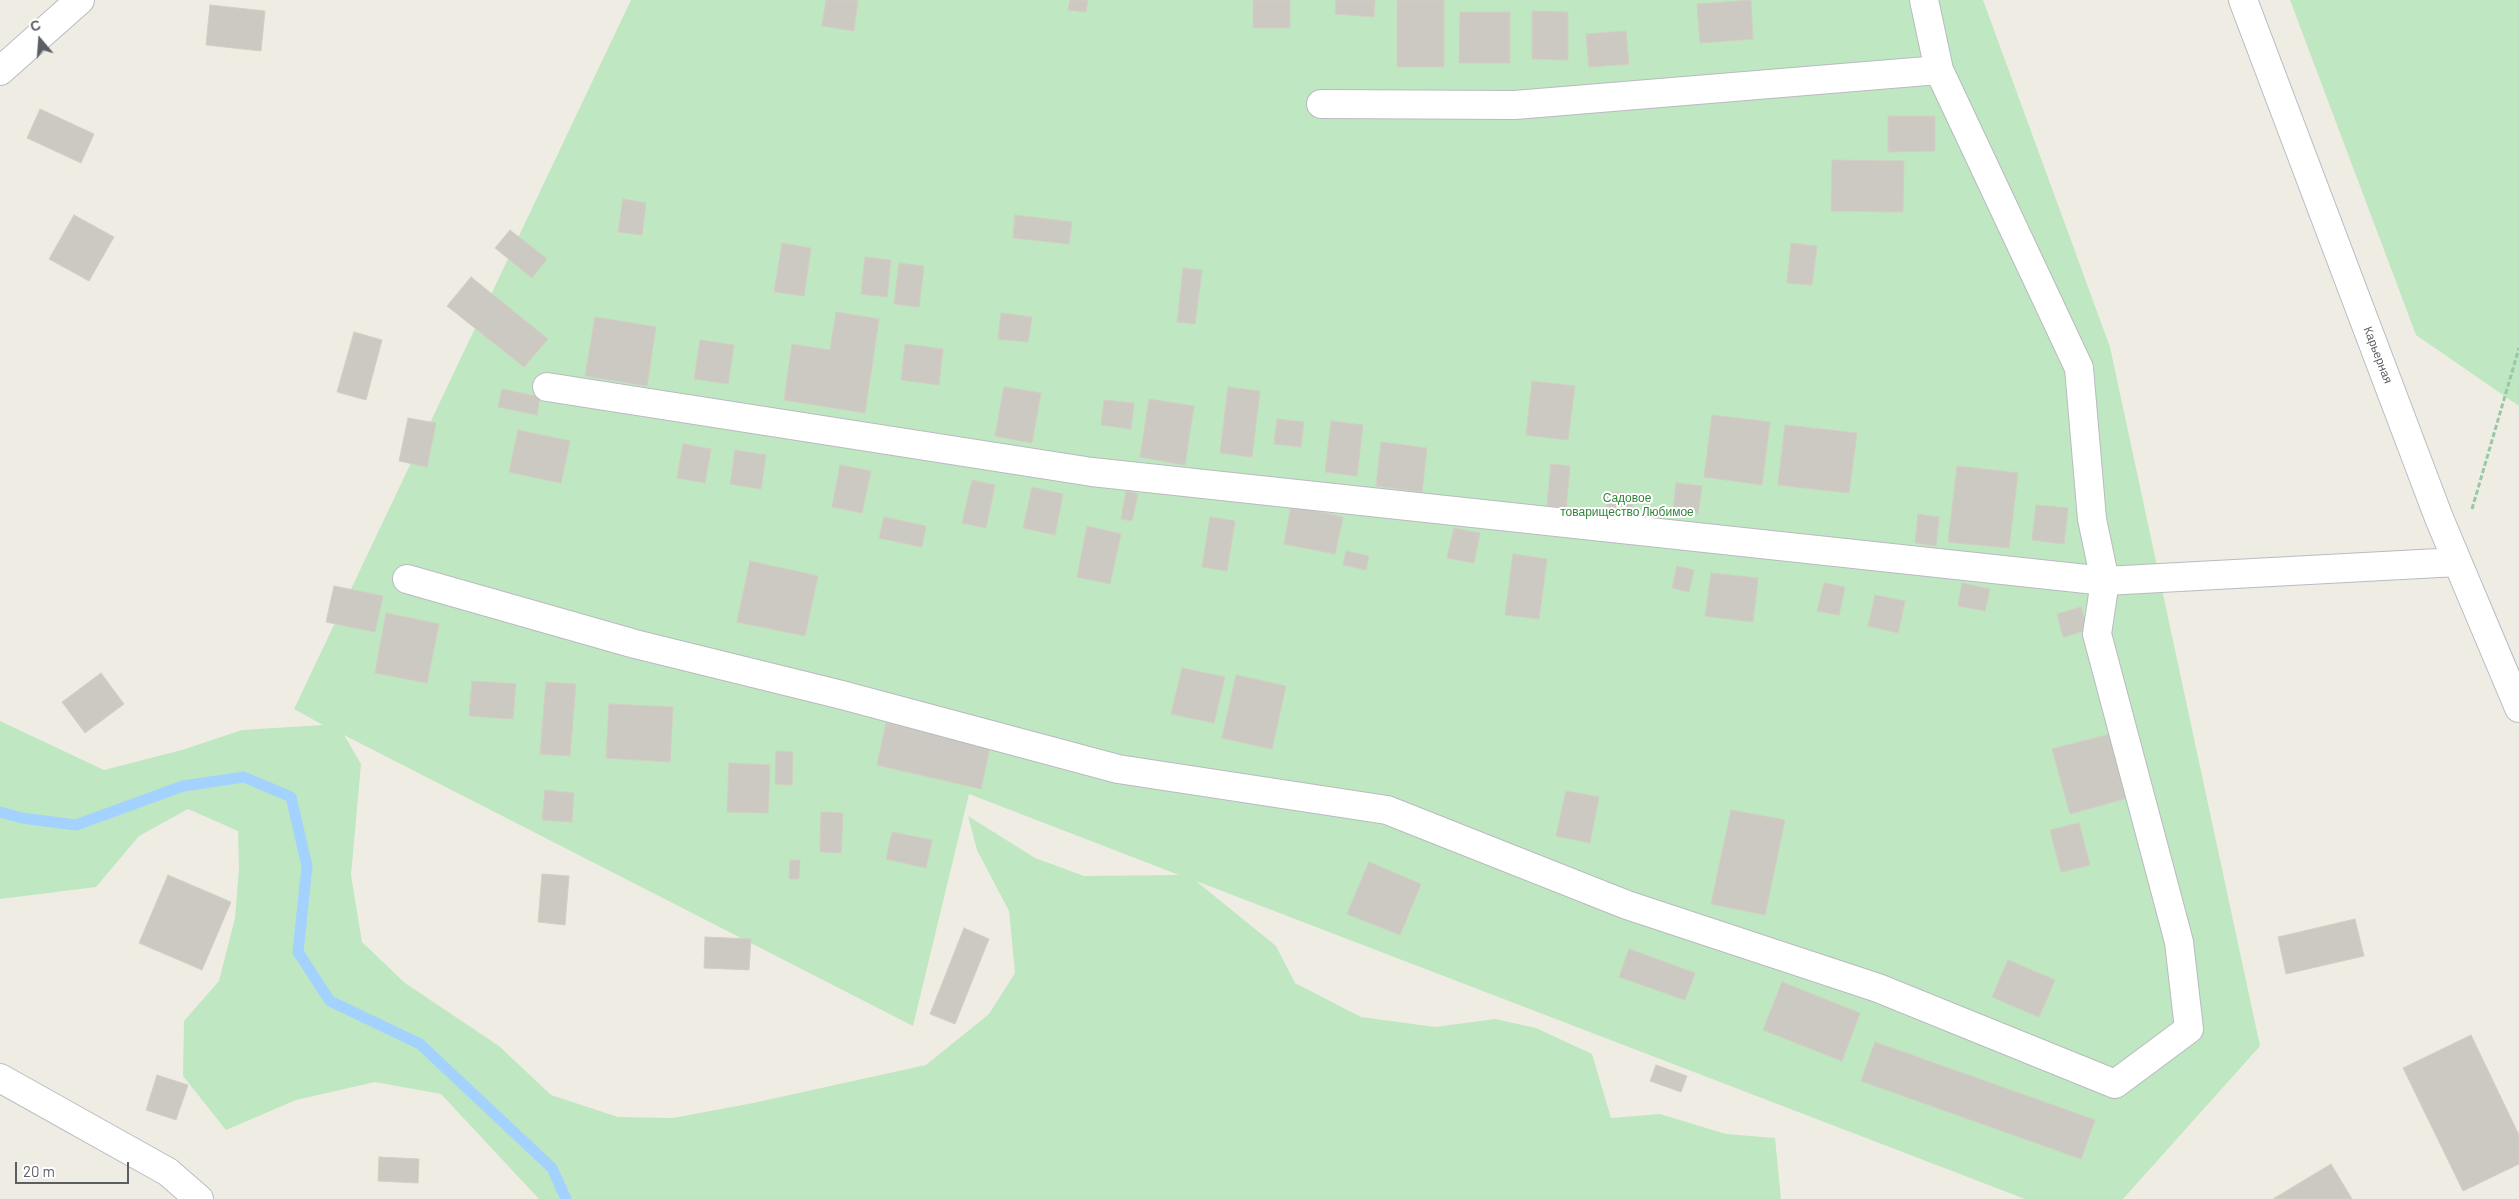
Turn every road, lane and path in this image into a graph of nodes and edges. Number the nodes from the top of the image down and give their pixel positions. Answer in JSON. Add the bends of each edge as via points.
{"nodes":[{"id":1,"x":80,"y":0,"type":"edge"},
{"id":2,"x":1924,"y":0,"type":"edge"},
{"id":3,"x":2243,"y":0,"type":"edge"},
{"id":4,"x":1939,"y":70,"type":"junction"},
{"id":5,"x":0,"y":71,"type":"edge"},
{"id":6,"x":1320,"y":104,"type":"dead end"},
{"id":7,"x":2519,"y":348,"type":"edge"},
{"id":8,"x":548,"y":387,"type":"dead end"},
{"id":9,"x":2457,"y":562,"type":"junction"},
{"id":10,"x":407,"y":580,"type":"dead end"},
{"id":11,"x":2105,"y":581,"type":"junction"},
{"id":12,"x":2519,"y":708,"type":"edge"},
{"id":13,"x":0,"y":1078,"type":"edge"},
{"id":14,"x":199,"y":1199,"type":"edge"}],
"edges":[{"from":1,"to":5,"type":"street"},
{"from":2,"to":4,"type":"street"},
{"from":3,"to":9,"type":"street","name":"Карьерная"},
{"from":4,"to":6,"type":"street","via":[[1515,105]]},
{"from":4,"to":11,"type":"street","via":[[2079,368],[2092,519]]},
{"from":7,"to":9,"type":"path"},
{"from":8,"to":11,"type":"street","via":[[1092,472]]},
{"from":9,"to":11,"type":"street"},
{"from":9,"to":12,"type":"street","name":"Карьерная"},
{"from":10,"to":11,"type":"street","via":[[636,644],[1118,769],[1387,810],[1627,906],[1878,988],[2115,1084],[2189,1029],[2179,942],[2097,634]]},
{"from":13,"to":14,"type":"street","via":[[168,1172]]}]}
